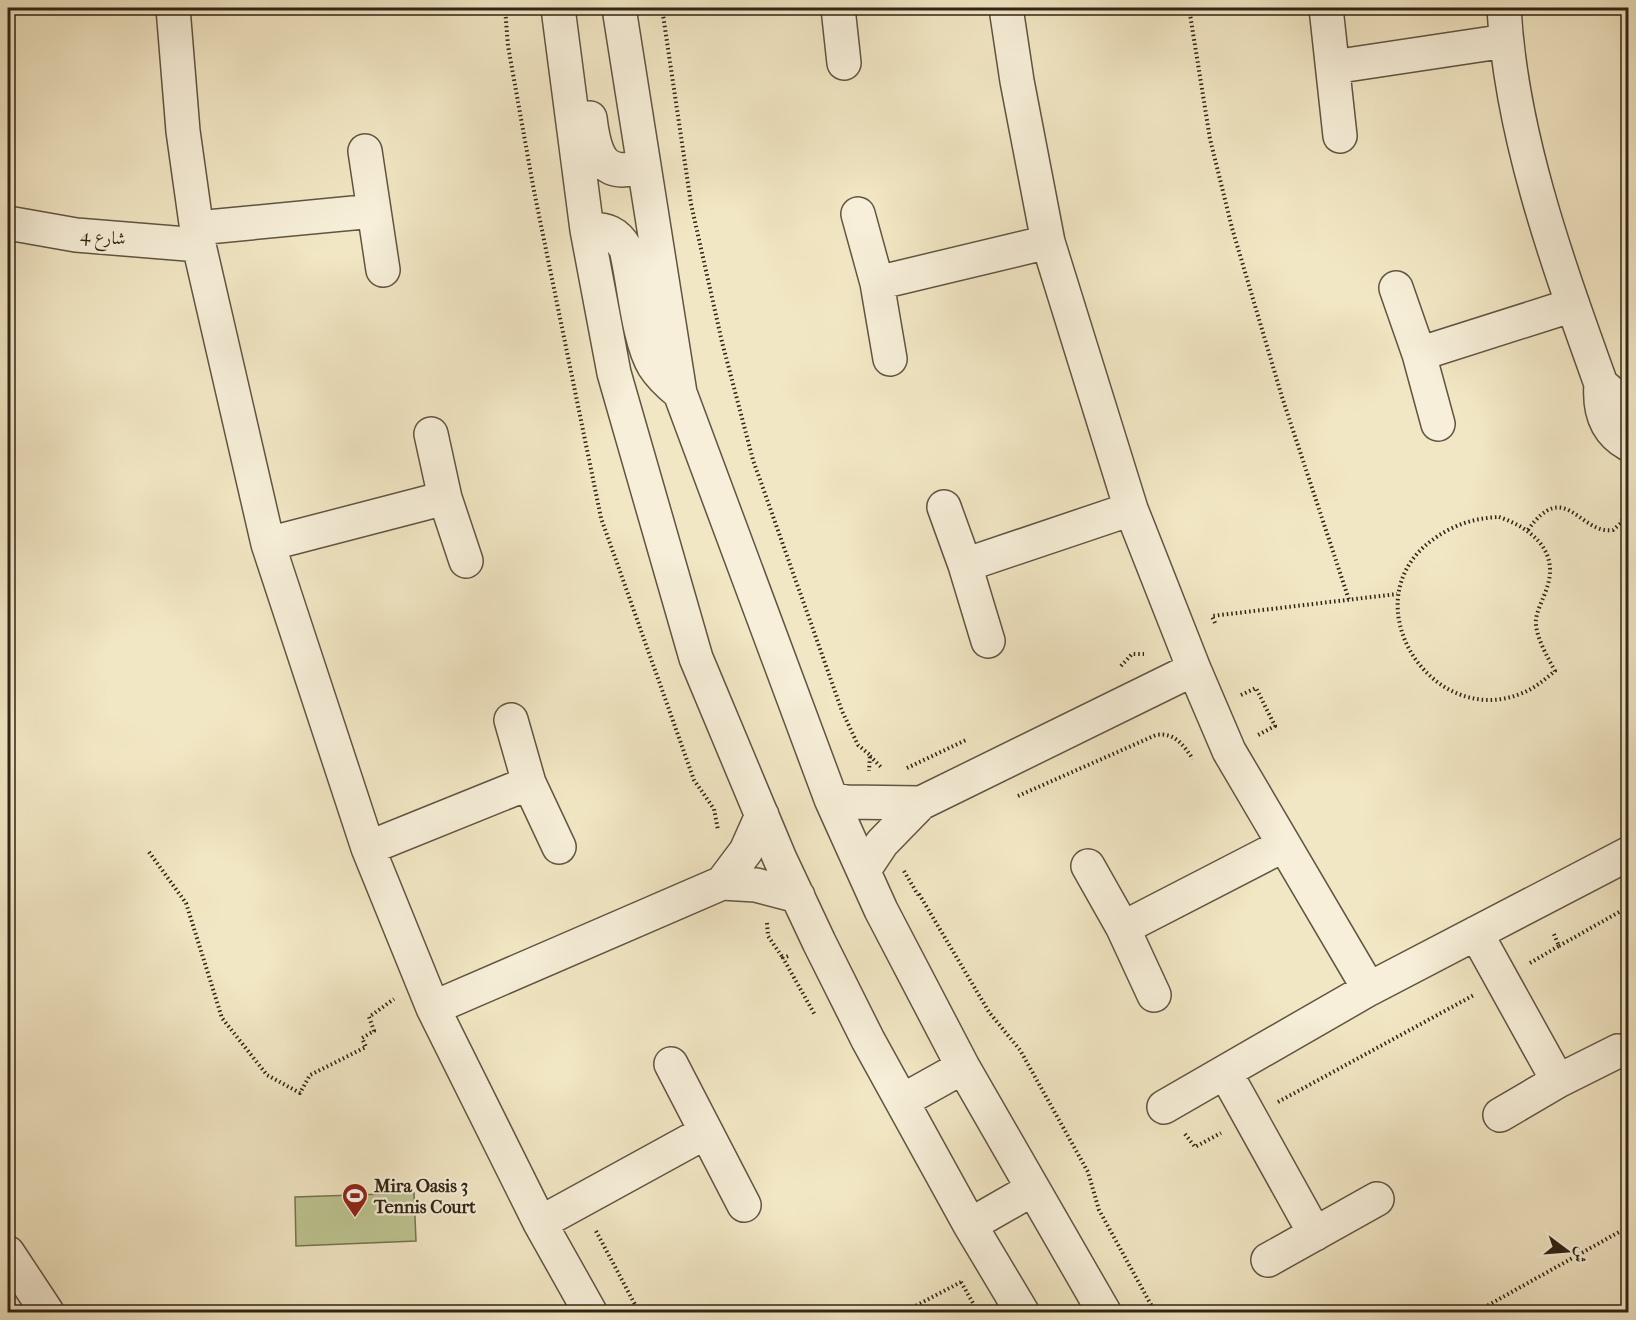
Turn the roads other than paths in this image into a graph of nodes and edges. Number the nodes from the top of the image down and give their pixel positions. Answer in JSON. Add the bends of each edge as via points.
{"nodes":[{"id":1,"x":173,"y":8,"type":"edge"},
{"id":2,"x":558,"y":8,"type":"edge"},
{"id":3,"x":570,"y":8,"type":"edge"},
{"id":4,"x":619,"y":8,"type":"edge"},
{"id":5,"x":838,"y":8,"type":"edge"},
{"id":6,"x":1006,"y":8,"type":"edge"},
{"id":7,"x":1326,"y":8,"type":"edge"},
{"id":8,"x":1504,"y":8,"type":"edge"},
{"id":9,"x":1506,"y":41,"type":"junction"},
{"id":10,"x":844,"y":63,"type":"dead end"},
{"id":11,"x":1333,"y":68,"type":"junction"},
{"id":12,"x":1340,"y":136,"type":"dead end"},
{"id":13,"x":365,"y":151,"type":"dead end"},
{"id":14,"x":644,"y":165,"type":"junction"},
{"id":15,"x":374,"y":211,"type":"junction"},
{"id":16,"x":858,"y":214,"type":"dead end"},
{"id":17,"x":8,"y":223,"type":"edge"},
{"id":18,"x":587,"y":230,"type":"junction"},
{"id":19,"x":198,"y":237,"type":"junction"},
{"id":20,"x":1048,"y":242,"type":"junction"},
{"id":21,"x":383,"y":270,"type":"dead end"},
{"id":22,"x":877,"y":283,"type":"junction"},
{"id":23,"x":1396,"y":288,"type":"dead end"},
{"id":24,"x":1573,"y":305,"type":"junction"},
{"id":25,"x":1419,"y":354,"type":"junction"},
{"id":26,"x":890,"y":359,"type":"dead end"},
{"id":27,"x":1601,"y":384,"type":"junction"},
{"id":28,"x":680,"y":393,"type":"junction"},
{"id":29,"x":1629,"y":408,"type":"edge"},
{"id":30,"x":1438,"y":424,"type":"dead end"},
{"id":31,"x":431,"y":434,"type":"dead end"},
{"id":32,"x":1629,"y":444,"type":"edge"},
{"id":33,"x":445,"y":498,"type":"junction"},
{"id":34,"x":944,"y":507,"type":"dead end"},
{"id":35,"x":1131,"y":508,"type":"junction"},
{"id":36,"x":268,"y":544,"type":"junction"},
{"id":37,"x":466,"y":561,"type":"dead end"},
{"id":38,"x":965,"y":565,"type":"junction"},
{"id":39,"x":988,"y":641,"type":"dead end"},
{"id":40,"x":1194,"y":669,"type":"junction"},
{"id":41,"x":512,"y":720,"type":"dead end"},
{"id":42,"x":529,"y":783,"type":"junction"},
{"id":43,"x":831,"y":799,"type":"junction"},
{"id":44,"x":921,"y":803,"type":"junction"},
{"id":45,"x":762,"y":815,"type":"junction"},
{"id":46,"x":1284,"y":845,"type":"junction"},
{"id":47,"x":559,"y":847,"type":"dead end"},
{"id":48,"x":368,"y":848,"type":"junction"},
{"id":49,"x":1629,"y":854,"type":"edge"},
{"id":50,"x":1088,"y":866,"type":"dead end"},
{"id":51,"x":864,"y":870,"type":"junction"},
{"id":52,"x":722,"y":883,"type":"junction"},
{"id":53,"x":798,"y":896,"type":"junction"},
{"id":54,"x":1123,"y":928,"type":"junction"},
{"id":55,"x":1476,"y":933,"type":"junction"},
{"id":56,"x":1369,"y":989,"type":"junction"},
{"id":57,"x":428,"y":995,"type":"junction"},
{"id":58,"x":1154,"y":995,"type":"dead end"},
{"id":59,"x":1618,"y":1051,"type":"dead end"},
{"id":60,"x":671,"y":1064,"type":"dead end"},
{"id":61,"x":963,"y":1067,"type":"junction"},
{"id":62,"x":1225,"y":1072,"type":"junction"},
{"id":63,"x":1558,"y":1081,"type":"junction"},
{"id":64,"x":902,"y":1101,"type":"junction"},
{"id":65,"x":1164,"y":1107,"type":"road end"},
{"id":66,"x":1500,"y":1115,"type":"dead end"},
{"id":67,"x":706,"y":1132,"type":"junction"},
{"id":68,"x":1033,"y":1189,"type":"junction"},
{"id":69,"x":1377,"y":1199,"type":"dead end"},
{"id":70,"x":744,"y":1205,"type":"dead end"},
{"id":71,"x":540,"y":1223,"type":"junction"},
{"id":72,"x":970,"y":1225,"type":"junction"},
{"id":73,"x":1315,"y":1233,"type":"junction"},
{"id":74,"x":8,"y":1253,"type":"edge"},
{"id":75,"x":1268,"y":1260,"type":"dead end"},
{"id":76,"x":47,"y":1312,"type":"edge"},
{"id":77,"x":590,"y":1312,"type":"edge"},
{"id":78,"x":1022,"y":1312,"type":"edge"},
{"id":79,"x":1104,"y":1312,"type":"edge"}],
"edges":[{"from":1,"to":19,"type":"street","via":[[183,130]]},
{"from":2,"to":18,"type":"street"},
{"from":3,"to":14,"type":"street","via":[[578,23],[596,151],[600,159],[619,170]]},
{"from":4,"to":14,"type":"street"},
{"from":5,"to":10,"type":"street"},
{"from":6,"to":20,"type":"street"},
{"from":7,"to":11,"type":"street"},
{"from":8,"to":9,"type":"street"},
{"from":9,"to":11,"type":"street"},
{"from":9,"to":24,"type":"street","via":[[1525,140]]},
{"from":11,"to":12,"type":"street"},
{"from":13,"to":15,"type":"street"},
{"from":14,"to":28,"type":"street"},
{"from":15,"to":19,"type":"street","name":"شارع 4"},
{"from":15,"to":21,"type":"street"},
{"from":16,"to":22,"type":"street"},
{"from":17,"to":19,"type":"street","name":"شارع 4","via":[[76,235]]},
{"from":18,"to":28,"type":"street","via":[[600,229],[621,240],[646,349],[665,381]]},
{"from":18,"to":45,"type":"street","via":[[614,373],[696,658]]},
{"from":19,"to":36,"type":"street"},
{"from":20,"to":22,"type":"street"},
{"from":20,"to":35,"type":"street"},
{"from":22,"to":26,"type":"street"},
{"from":23,"to":25,"type":"street"},
{"from":24,"to":25,"type":"street"},
{"from":24,"to":27,"type":"street"},
{"from":25,"to":30,"type":"street"},
{"from":27,"to":29,"type":"street"},
{"from":27,"to":32,"type":"street","via":[[1602,414],[1609,428]]},
{"from":28,"to":43,"type":"street"},
{"from":31,"to":33,"type":"street"},
{"from":33,"to":36,"type":"street"},
{"from":33,"to":37,"type":"street"},
{"from":34,"to":38,"type":"street"},
{"from":35,"to":38,"type":"street"},
{"from":35,"to":40,"type":"street"},
{"from":36,"to":48,"type":"street"},
{"from":38,"to":39,"type":"street"},
{"from":40,"to":44,"type":"street"},
{"from":40,"to":46,"type":"street","via":[[1229,751]]},
{"from":41,"to":42,"type":"street"},
{"from":42,"to":47,"type":"street"},
{"from":42,"to":48,"type":"street"},
{"from":43,"to":44,"type":"street"},
{"from":43,"to":51,"type":"street"},
{"from":44,"to":51,"type":"street","via":[[882,843]]},
{"from":45,"to":52,"type":"street","via":[[746,851]]},
{"from":45,"to":53,"type":"street"},
{"from":46,"to":54,"type":"street"},
{"from":46,"to":56,"type":"street"},
{"from":48,"to":57,"type":"street"},
{"from":49,"to":55,"type":"street"},
{"from":50,"to":54,"type":"street"},
{"from":51,"to":61,"type":"street"},
{"from":52,"to":53,"type":"street","via":[[756,885]]},
{"from":52,"to":57,"type":"street"},
{"from":53,"to":64,"type":"street"},
{"from":54,"to":58,"type":"street"},
{"from":55,"to":56,"type":"street"},
{"from":55,"to":63,"type":"street"},
{"from":56,"to":62,"type":"street"},
{"from":57,"to":71,"type":"street"},
{"from":59,"to":63,"type":"street"},
{"from":60,"to":67,"type":"street"},
{"from":61,"to":64,"type":"street"},
{"from":61,"to":68,"type":"street"},
{"from":62,"to":65,"type":"street"},
{"from":62,"to":73,"type":"street"},
{"from":63,"to":66,"type":"street"},
{"from":64,"to":72,"type":"street"},
{"from":67,"to":70,"type":"street"},
{"from":67,"to":71,"type":"street"},
{"from":68,"to":72,"type":"street"},
{"from":68,"to":79,"type":"street"},
{"from":69,"to":73,"type":"street"},
{"from":71,"to":77,"type":"street"},
{"from":72,"to":78,"type":"street"},
{"from":73,"to":75,"type":"street"},
{"from":74,"to":76,"type":"street"}]}
